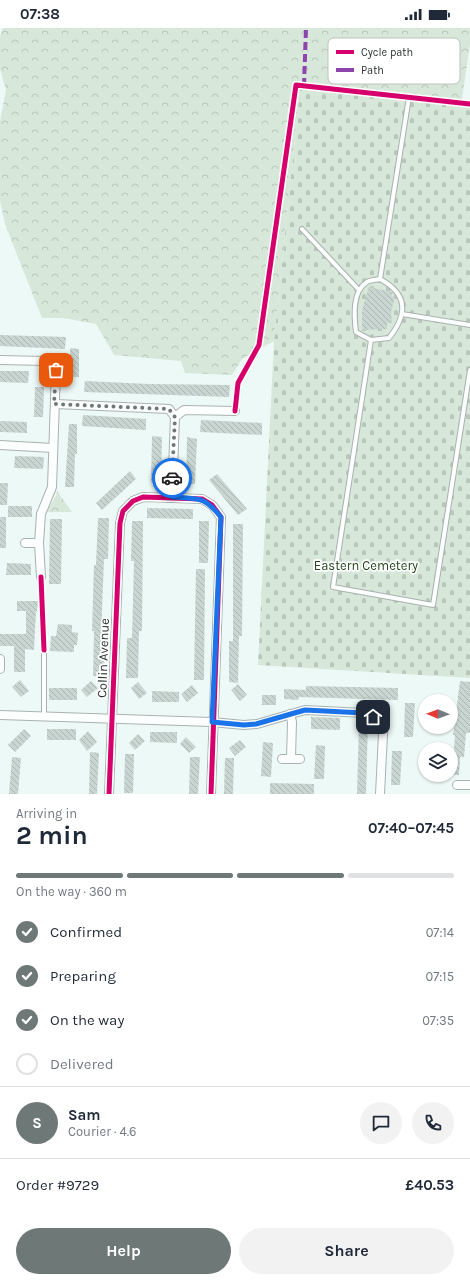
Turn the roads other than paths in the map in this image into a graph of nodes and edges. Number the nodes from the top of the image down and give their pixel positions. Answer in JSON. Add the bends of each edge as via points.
{"nodes":[{"id":1,"x":409,"y":97,"type":"dead end"},
{"id":2,"x":302,"y":229,"type":"dead end"},
{"id":3,"x":380,"y":279,"type":"junction"},
{"id":4,"x":359,"y":290,"type":"junction"},
{"id":5,"x":402,"y":314,"type":"junction"},
{"id":6,"x":470,"y":326,"type":"edge"},
{"id":7,"x":370,"y":340,"type":"junction"},
{"id":8,"x":0,"y":360,"type":"edge"},
{"id":9,"x":470,"y":370,"type":"edge"},
{"id":10,"x":54,"y":404,"type":"junction"},
{"id":11,"x":235,"y":411,"type":"dead end"},
{"id":12,"x":175,"y":417,"type":"junction"},
{"id":13,"x":0,"y":446,"type":"edge"},
{"id":14,"x":53,"y":448,"type":"junction"},
{"id":15,"x":172,"y":497,"type":"junction"},
{"id":16,"x":25,"y":543,"type":"dead end"},
{"id":17,"x":39,"y":543,"type":"junction"},
{"id":18,"x":41,"y":578,"type":"dead end"},
{"id":19,"x":44,"y":650,"type":"dead end"},
{"id":20,"x":0,"y":659,"type":"edge"},
{"id":21,"x":0,"y":669,"type":"edge"},
{"id":22,"x":290,"y":714,"type":"junction"},
{"id":23,"x":0,"y":715,"type":"edge"},
{"id":24,"x":44,"y":716,"type":"junction"},
{"id":25,"x":111,"y":718,"type":"junction"},
{"id":26,"x":212,"y":722,"type":"junction"},
{"id":27,"x":291,"y":758,"type":"junction"},
{"id":28,"x":282,"y":759,"type":"dead end"},
{"id":29,"x":300,"y":759,"type":"dead end"},
{"id":30,"x":457,"y":785,"type":"dead end"},
{"id":31,"x":470,"y":785,"type":"edge"},
{"id":32,"x":109,"y":794,"type":"edge"},
{"id":33,"x":211,"y":794,"type":"edge"},
{"id":34,"x":380,"y":794,"type":"edge"}],
"edges":[{"from":1,"to":3,"type":"lane"},
{"from":2,"to":4,"type":"lane"},
{"from":3,"to":4,"type":"lane","via":[[368,281]]},
{"from":3,"to":5,"type":"lane","via":[[400,295]]},
{"from":4,"to":7,"type":"lane","via":[[354,316],[356,332]]},
{"from":5,"to":6,"type":"lane"},
{"from":5,"to":7,"type":"lane","via":[[398,327],[390,338]]},
{"from":7,"to":9,"type":"lane","via":[[333,588],[433,605]]},
{"from":8,"to":10,"type":"street","via":[[45,361],[51,364],[56,370]]},
{"from":10,"to":12,"type":"street","via":[[169,409]]},
{"from":10,"to":14,"type":"street"},
{"from":11,"to":12,"type":"street","via":[[184,410]]},
{"from":12,"to":15,"type":"street"},
{"from":13,"to":14,"type":"street"},
{"from":14,"to":17,"type":"street","via":[[52,487],[41,514]]},
{"from":15,"to":25,"type":"street","name":"Collin Avenue","via":[[143,497],[133,501],[124,511],[120,523]]},
{"from":15,"to":26,"type":"street","via":[[202,499],[221,517]]},
{"from":16,"to":17,"type":"street"},
{"from":17,"to":18,"type":"street"},
{"from":19,"to":24,"type":"lane"},
{"from":20,"to":21,"type":"street"},
{"from":22,"to":26,"type":"street","via":[[264,723],[244,725]]},
{"from":22,"to":27,"type":"street"},
{"from":22,"to":34,"type":"street","via":[[305,710],[364,713],[373,717],[383,734]]},
{"from":23,"to":24,"type":"street"},
{"from":24,"to":25,"type":"street"},
{"from":25,"to":26,"type":"street"},
{"from":25,"to":32,"type":"street","name":"Collin Avenue"},
{"from":26,"to":33,"type":"street"},
{"from":27,"to":28,"type":"street"},
{"from":27,"to":29,"type":"street"},
{"from":30,"to":31,"type":"street"}]}
